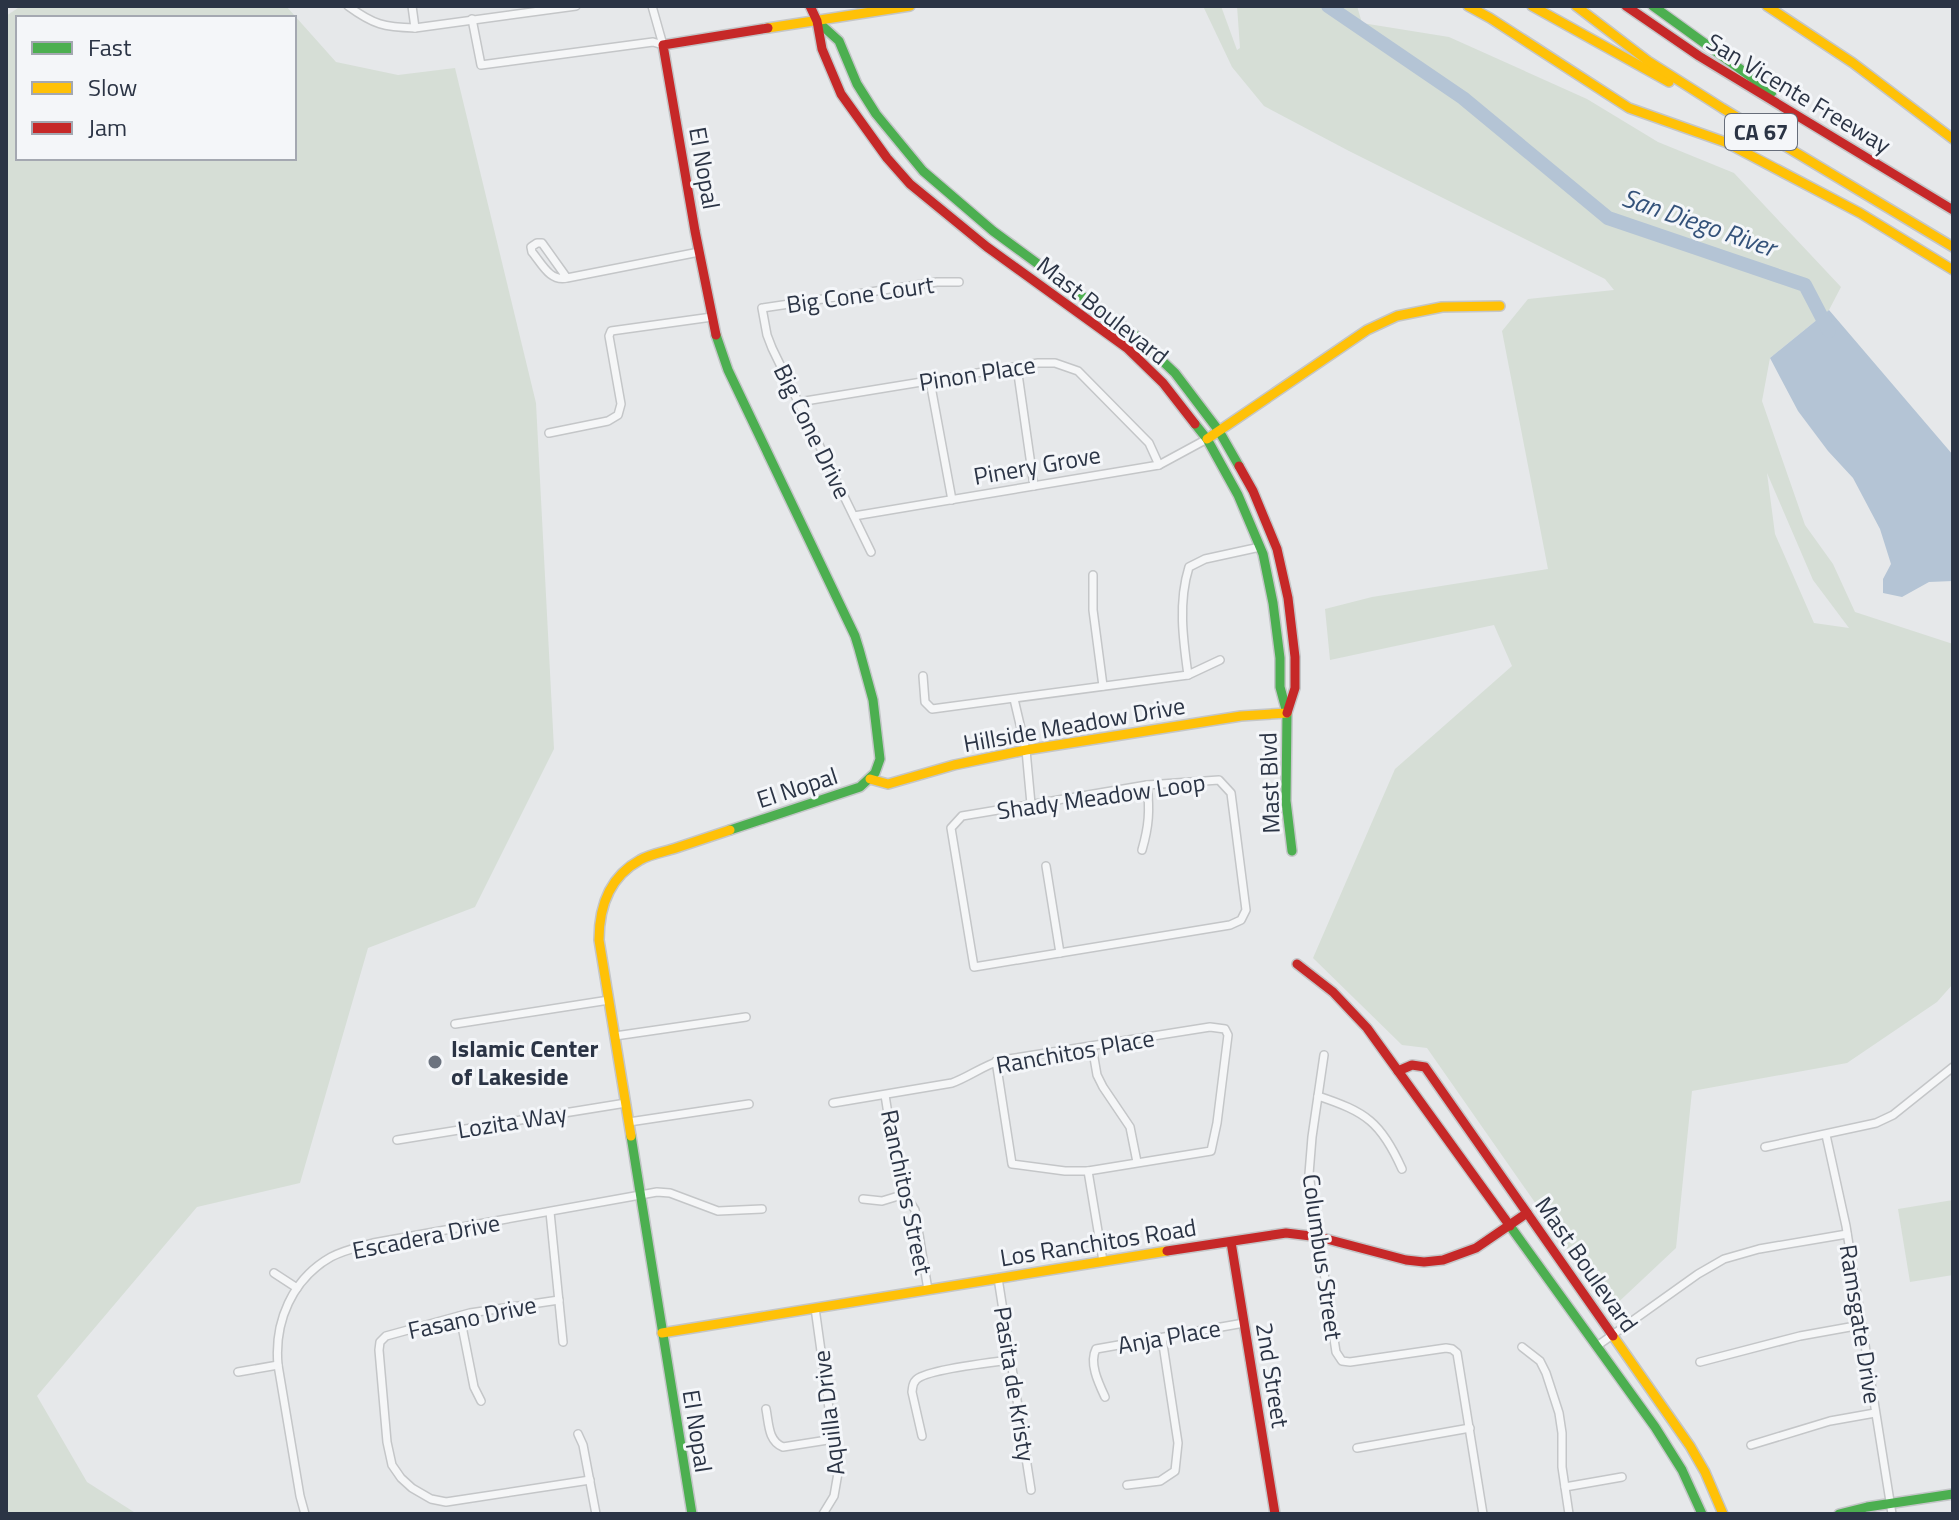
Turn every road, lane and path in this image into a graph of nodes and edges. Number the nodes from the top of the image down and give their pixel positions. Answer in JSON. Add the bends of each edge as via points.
{"nodes":[{"id":1,"x":348,"y":6,"type":"edge"},
{"id":2,"x":412,"y":6,"type":"edge"},
{"id":3,"x":576,"y":6,"type":"edge"},
{"id":4,"x":652,"y":6,"type":"edge"},
{"id":5,"x":810,"y":6,"type":"edge"},
{"id":6,"x":910,"y":6,"type":"edge"},
{"id":7,"x":1468,"y":6,"type":"edge"},
{"id":8,"x":1532,"y":6,"type":"edge"},
{"id":9,"x":1576,"y":6,"type":"edge"},
{"id":10,"x":1626,"y":6,"type":"edge"},
{"id":11,"x":1653,"y":6,"type":"edge"},
{"id":12,"x":1767,"y":6,"type":"edge"},
{"id":13,"x":472,"y":19,"type":"junction"},
{"id":14,"x":817,"y":21,"type":"junction"},
{"id":15,"x":415,"y":28,"type":"junction"},
{"id":16,"x":663,"y":45,"type":"junction"},
{"id":17,"x":1722,"y":108,"type":"junction"},
{"id":18,"x":1815,"y":126,"type":"junction"},
{"id":19,"x":1953,"y":139,"type":"edge"},
{"id":20,"x":1953,"y":210,"type":"edge"},
{"id":21,"x":977,"y":218,"type":"junction"},
{"id":22,"x":968,"y":230,"type":"junction"},
{"id":23,"x":1953,"y":247,"type":"edge"},
{"id":24,"x":699,"y":252,"type":"junction"},
{"id":25,"x":1953,"y":270,"type":"edge"},
{"id":26,"x":567,"y":278,"type":"junction"},
{"id":27,"x":959,"y":282,"type":"dead end"},
{"id":28,"x":1500,"y":306,"type":"dead end"},
{"id":29,"x":762,"y":308,"type":"joint"},
{"id":30,"x":712,"y":317,"type":"junction"},
{"id":31,"x":1017,"y":367,"type":"junction"},
{"id":32,"x":930,"y":381,"type":"junction"},
{"id":33,"x":799,"y":402,"type":"junction"},
{"id":34,"x":1219,"y":431,"type":"junction"},
{"id":35,"x":549,"y":433,"type":"dead end"},
{"id":36,"x":1207,"y":439,"type":"junction"},
{"id":37,"x":1159,"y":465,"type":"junction"},
{"id":38,"x":1034,"y":486,"type":"junction"},
{"id":39,"x":952,"y":500,"type":"junction"},
{"id":40,"x":854,"y":516,"type":"junction"},
{"id":41,"x":1260,"y":547,"type":"junction"},
{"id":42,"x":871,"y":552,"type":"dead end"},
{"id":43,"x":1093,"y":575,"type":"dead end"},
{"id":44,"x":1220,"y":660,"type":"dead end"},
{"id":45,"x":1188,"y":675,"type":"junction"},
{"id":46,"x":923,"y":676,"type":"dead end"},
{"id":47,"x":1103,"y":686,"type":"junction"},
{"id":48,"x":1014,"y":699,"type":"junction"},
{"id":49,"x":1287,"y":713,"type":"junction"},
{"id":50,"x":1026,"y":750,"type":"junction"},
{"id":51,"x":870,"y":779,"type":"junction"},
{"id":52,"x":1147,"y":785,"type":"junction"},
{"id":53,"x":1031,"y":804,"type":"junction"},
{"id":54,"x":1142,"y":850,"type":"dead end"},
{"id":55,"x":1292,"y":851,"type":"dead end"},
{"id":56,"x":1046,"y":866,"type":"dead end"},
{"id":57,"x":1060,"y":953,"type":"junction"},
{"id":58,"x":1297,"y":964,"type":"dead end"},
{"id":59,"x":609,"y":1000,"type":"junction"},
{"id":60,"x":746,"y":1017,"type":"dead end"},
{"id":61,"x":455,"y":1024,"type":"dead end"},
{"id":62,"x":615,"y":1036,"type":"junction"},
{"id":63,"x":1092,"y":1046,"type":"junction"},
{"id":64,"x":1324,"y":1055,"type":"dead end"},
{"id":65,"x":996,"y":1061,"type":"junction"},
{"id":66,"x":1953,"y":1067,"type":"edge"},
{"id":67,"x":1398,"y":1071,"type":"junction"},
{"id":68,"x":885,"y":1095,"type":"junction"},
{"id":69,"x":1318,"y":1096,"type":"junction"},
{"id":70,"x":626,"y":1103,"type":"junction"},
{"id":71,"x":833,"y":1103,"type":"dead end"},
{"id":72,"x":749,"y":1104,"type":"dead end"},
{"id":73,"x":629,"y":1122,"type":"junction"},
{"id":74,"x":1826,"y":1135,"type":"junction"},
{"id":75,"x":397,"y":1140,"type":"dead end"},
{"id":76,"x":1765,"y":1147,"type":"dead end"},
{"id":77,"x":1137,"y":1162,"type":"junction"},
{"id":78,"x":1402,"y":1169,"type":"dead end"},
{"id":79,"x":1088,"y":1171,"type":"junction"},
{"id":80,"x":905,"y":1194,"type":"junction"},
{"id":81,"x":641,"y":1195,"type":"junction"},
{"id":82,"x":863,"y":1199,"type":"dead end"},
{"id":83,"x":762,"y":1209,"type":"dead end"},
{"id":84,"x":550,"y":1212,"type":"junction"},
{"id":85,"x":1527,"y":1213,"type":"junction"},
{"id":86,"x":1509,"y":1225,"type":"junction"},
{"id":87,"x":1847,"y":1234,"type":"junction"},
{"id":88,"x":1319,"y":1237,"type":"junction"},
{"id":89,"x":1231,"y":1242,"type":"junction"},
{"id":90,"x":1103,"y":1261,"type":"junction"},
{"id":91,"x":274,"y":1273,"type":"dead end"},
{"id":92,"x":998,"y":1278,"type":"junction"},
{"id":93,"x":297,"y":1288,"type":"junction"},
{"id":94,"x":928,"y":1290,"type":"junction"},
{"id":95,"x":559,"y":1300,"type":"junction"},
{"id":96,"x":815,"y":1308,"type":"junction"},
{"id":97,"x":460,"y":1316,"type":"junction"},
{"id":98,"x":1244,"y":1323,"type":"junction"},
{"id":99,"x":1861,"y":1325,"type":"junction"},
{"id":100,"x":662,"y":1333,"type":"junction"},
{"id":101,"x":1612,"y":1336,"type":"junction"},
{"id":102,"x":1162,"y":1338,"type":"junction"},
{"id":103,"x":563,"y":1342,"type":"dead end"},
{"id":104,"x":1597,"y":1346,"type":"junction"},
{"id":105,"x":1522,"y":1347,"type":"dead end"},
{"id":106,"x":1011,"y":1360,"type":"junction"},
{"id":107,"x":1700,"y":1362,"type":"dead end"},
{"id":108,"x":278,"y":1365,"type":"junction"},
{"id":109,"x":238,"y":1372,"type":"dead end"},
{"id":110,"x":1105,"y":1397,"type":"dead end"},
{"id":111,"x":481,"y":1401,"type":"dead end"},
{"id":112,"x":766,"y":1409,"type":"dead end"},
{"id":113,"x":1875,"y":1413,"type":"junction"},
{"id":114,"x":1470,"y":1428,"type":"junction"},
{"id":115,"x":578,"y":1434,"type":"dead end"},
{"id":116,"x":922,"y":1436,"type":"dead end"},
{"id":117,"x":834,"y":1439,"type":"junction"},
{"id":118,"x":1751,"y":1445,"type":"dead end"},
{"id":119,"x":1357,"y":1448,"type":"dead end"},
{"id":120,"x":1622,"y":1477,"type":"dead end"},
{"id":121,"x":590,"y":1480,"type":"junction"},
{"id":122,"x":1127,"y":1485,"type":"dead end"},
{"id":123,"x":1565,"y":1487,"type":"junction"},
{"id":124,"x":1031,"y":1490,"type":"dead end"},
{"id":125,"x":1953,"y":1494,"type":"edge"},
{"id":126,"x":1890,"y":1503,"type":"junction"},
{"id":127,"x":305,"y":1514,"type":"edge"},
{"id":128,"x":596,"y":1514,"type":"edge"},
{"id":129,"x":692,"y":1514,"type":"edge"},
{"id":130,"x":823,"y":1514,"type":"edge"},
{"id":131,"x":1275,"y":1514,"type":"edge"},
{"id":132,"x":1482,"y":1514,"type":"edge"},
{"id":133,"x":1569,"y":1514,"type":"edge"},
{"id":134,"x":1702,"y":1514,"type":"edge"},
{"id":135,"x":1723,"y":1514,"type":"edge"},
{"id":136,"x":1839,"y":1514,"type":"edge"},
{"id":137,"x":1892,"y":1514,"type":"edge"}],
"edges":[{"from":1,"to":15,"type":"street","via":[[389,27]]},
{"from":2,"to":15,"type":"street"},
{"from":3,"to":13,"type":"street"},
{"from":4,"to":16,"type":"street"},
{"from":5,"to":14,"type":"main road"},
{"from":6,"to":14,"type":"main road"},
{"from":7,"to":25,"type":"main road","via":[[1629,108],[1725,142],[1860,213]]},
{"from":8,"to":17,"type":"main road"},
{"from":9,"to":17,"type":"main road","number":"CA 67"},
{"from":10,"to":18,"type":"main road","name":"San Vicente Freeway","number":"CA 67"},
{"from":11,"to":18,"type":"main road"},
{"from":12,"to":19,"type":"main road"},
{"from":13,"to":15,"type":"street"},
{"from":13,"to":16,"type":"street","via":[[481,65],[653,42]]},
{"from":14,"to":16,"type":"main road"},
{"from":14,"to":21,"type":"main road","name":"Mast Boulevard","via":[[839,41],[857,84],[897,141]]},
{"from":14,"to":22,"type":"main road","name":"Mast Boulevard","via":[[841,94],[861,123],[910,184]]},
{"from":16,"to":24,"type":"main road","name":"El Nopal"},
{"from":17,"to":23,"type":"main road","number":"CA 67"},
{"from":18,"to":20,"type":"main road","name":"San Vicente Freeway","number":"CA 67"},
{"from":21,"to":22,"type":"main road"},
{"from":21,"to":34,"type":"main road","name":"Mast Boulevard","via":[[1135,335],[1175,373]]},
{"from":22,"to":36,"type":"main road","name":"Mast Boulevard","via":[[1127,348]]},
{"from":24,"to":26,"type":"street"},
{"from":24,"to":30,"type":"main road","name":"El Nopal"},
{"from":26,"to":26,"type":"street","via":[[555,279],[531,247],[542,243]]},
{"from":27,"to":29,"type":"street","name":"Big Cone Court"},
{"from":28,"to":34,"type":"main road","name":"Pinery Grove","via":[[1442,307],[1397,316],[1367,330]]},
{"from":29,"to":33,"type":"street","name":"Big Cone Drive","via":[[772,348]]},
{"from":30,"to":35,"type":"street","via":[[611,331],[618,415]]},
{"from":30,"to":51,"type":"main road","name":"El Nopal","via":[[728,370],[866,667],[880,759]]},
{"from":31,"to":32,"type":"street","name":"Pinon Place"},
{"from":31,"to":37,"type":"street","name":"Pinon Place","via":[[1047,362],[1078,371],[1149,443]]},
{"from":31,"to":38,"type":"street"},
{"from":32,"to":33,"type":"street","name":"Pinon Place"},
{"from":32,"to":39,"type":"street"},
{"from":33,"to":40,"type":"street","name":"Big Cone Drive"},
{"from":34,"to":36,"type":"main road","name":"Pinery Grove"},
{"from":34,"to":49,"type":"main road","name":"Mast Boulevard","via":[[1253,491],[1277,549],[1295,657],[1295,688]]},
{"from":36,"to":37,"type":"street","name":"Pinery Grove"},
{"from":36,"to":41,"type":"main road","name":"Mast Boulevard"},
{"from":37,"to":38,"type":"street","name":"Pinery Grove"},
{"from":38,"to":39,"type":"street","name":"Pinery Grove"},
{"from":39,"to":40,"type":"street","name":"Pinery Grove"},
{"from":40,"to":42,"type":"street","name":"Big Cone Drive"},
{"from":41,"to":45,"type":"street","via":[[1189,567],[1182,632]]},
{"from":41,"to":49,"type":"main road","name":"Mast Boulevard"},
{"from":43,"to":47,"type":"street"},
{"from":44,"to":45,"type":"street"},
{"from":45,"to":47,"type":"street"},
{"from":46,"to":48,"type":"street","via":[[925,702],[932,709]]},
{"from":47,"to":48,"type":"street"},
{"from":48,"to":50,"type":"street"},
{"from":49,"to":50,"type":"main road","name":"Hillside Meadow Drive"},
{"from":49,"to":55,"type":"main road","name":"Mast Blvd","via":[[1286,801]]},
{"from":50,"to":51,"type":"main road","name":"Hillside Meadow Drive","via":[[888,784]]},
{"from":50,"to":53,"type":"street"},
{"from":51,"to":59,"type":"main road","name":"El Nopal","via":[[860,787],[640,860],[628,869],[612,884],[599,914]]},
{"from":52,"to":53,"type":"street","name":"Shady Meadow Loop"},
{"from":52,"to":54,"type":"street","via":[[1150,809]]},
{"from":52,"to":57,"type":"street","name":"Shady Meadow Loop","via":[[1219,780],[1231,793],[1246,910],[1241,920]]},
{"from":53,"to":57,"type":"street","name":"Shady Meadow Loop","via":[[962,816],[951,828],[974,967]]},
{"from":56,"to":57,"type":"street"},
{"from":58,"to":67,"type":"main road","name":"Mast Boulevard","via":[[1367,1028]]},
{"from":59,"to":61,"type":"street"},
{"from":59,"to":62,"type":"main road","name":"El Nopal"},
{"from":60,"to":62,"type":"street"},
{"from":62,"to":70,"type":"main road","name":"El Nopal"},
{"from":63,"to":65,"type":"street","name":"Ranchitos Place"},
{"from":63,"to":77,"type":"street","via":[[1097,1075],[1130,1127]]},
{"from":63,"to":77,"type":"street","name":"Ranchitos Place","via":[[1210,1027],[1225,1029],[1228,1035],[1211,1151]]},
{"from":64,"to":69,"type":"street","name":"Columbus Street"},
{"from":65,"to":68,"type":"street","name":"Ranchitos Place","via":[[952,1083]]},
{"from":65,"to":79,"type":"street","via":[[1012,1164]]},
{"from":66,"to":74,"type":"street","via":[[1893,1115]]},
{"from":67,"to":85,"type":"main road","name":"Mast Boulevard","via":[[1407,1065],[1425,1067]]},
{"from":67,"to":86,"type":"main road","name":"Mast Boulevard"},
{"from":68,"to":71,"type":"street","name":"Ranchitos Place"},
{"from":68,"to":80,"type":"street","name":"Ranchitos Street"},
{"from":69,"to":78,"type":"street","via":[[1371,1120]]},
{"from":69,"to":88,"type":"street","name":"Columbus Street","via":[[1309,1174]]},
{"from":70,"to":73,"type":"main road","name":"El Nopal"},
{"from":70,"to":75,"type":"street","name":"Lozita Way"},
{"from":72,"to":73,"type":"street"},
{"from":73,"to":81,"type":"main road","name":"El Nopal"},
{"from":74,"to":76,"type":"street"},
{"from":74,"to":87,"type":"street","name":"Ramsgate Drive"},
{"from":77,"to":79,"type":"street"},
{"from":79,"to":90,"type":"street"},
{"from":80,"to":82,"type":"street","via":[[882,1201]]},
{"from":80,"to":94,"type":"street","name":"Ranchitos Street","via":[[915,1210]]},
{"from":81,"to":83,"type":"street","name":"Escadera Drive","via":[[670,1193],[718,1211]]},
{"from":81,"to":84,"type":"street","name":"Escadera Drive"},
{"from":81,"to":100,"type":"main road","name":"El Nopal"},
{"from":84,"to":93,"type":"street","name":"Escadera Drive","via":[[354,1248],[321,1263]]},
{"from":84,"to":95,"type":"street"},
{"from":85,"to":86,"type":"main road","name":"Los Ranchitos Road"},
{"from":85,"to":101,"type":"main road","name":"Mast Boulevard"},
{"from":86,"to":88,"type":"main road","name":"Los Ranchitos Road","via":[[1468,1252],[1426,1262]]},
{"from":86,"to":104,"type":"main road","name":"Mast Boulevard"},
{"from":87,"to":99,"type":"street","name":"Ramsgate Drive"},
{"from":87,"to":101,"type":"street","via":[[1724,1259]]},
{"from":88,"to":89,"type":"main road","name":"Los Ranchitos Road","via":[[1286,1233]]},
{"from":88,"to":114,"type":"street","name":"Columbus Street","via":[[1336,1352],[1342,1361],[1452,1349]]},
{"from":89,"to":90,"type":"main road","name":"Los Ranchitos Road"},
{"from":89,"to":98,"type":"main road","name":"2nd Street"},
{"from":90,"to":92,"type":"main road","name":"Los Ranchitos Road"},
{"from":91,"to":93,"type":"street"},
{"from":92,"to":94,"type":"main road","name":"Los Ranchitos Road"},
{"from":92,"to":106,"type":"street","name":"Pasita de Kristy"},
{"from":93,"to":108,"type":"street","name":"Escadera Drive","via":[[280,1325]]},
{"from":94,"to":96,"type":"main road","name":"Los Ranchitos Road"},
{"from":95,"to":97,"type":"street","name":"Fasano Drive"},
{"from":95,"to":103,"type":"street"},
{"from":96,"to":100,"type":"main road","name":"Los Ranchitos Road"},
{"from":96,"to":117,"type":"street","name":"Aquilla Drive"},
{"from":97,"to":111,"type":"street"},
{"from":97,"to":121,"type":"street","name":"Fasano Drive","via":[[380,1342],[389,1457],[401,1478],[418,1493],[446,1502]]},
{"from":98,"to":102,"type":"street","name":"Anja Place"},
{"from":98,"to":131,"type":"main road","name":"2nd Street"},
{"from":99,"to":107,"type":"street"},
{"from":99,"to":113,"type":"street","name":"Ramsgate Drive"},
{"from":100,"to":129,"type":"main road","name":"El Nopal"},
{"from":101,"to":104,"type":"street"},
{"from":101,"to":135,"type":"main road","name":"Mast Boulevard","via":[[1690,1446]]},
{"from":102,"to":110,"type":"street","name":"Anja Place","via":[[1096,1349],[1092,1357]]},
{"from":102,"to":122,"type":"street","via":[[1178,1443],[1175,1471],[1160,1481]]},
{"from":104,"to":134,"type":"main road","name":"Mast Boulevard","via":[[1682,1470]]},
{"from":105,"to":123,"type":"street","via":[[1540,1361],[1559,1413]]},
{"from":106,"to":116,"type":"street","via":[[917,1378],[912,1392]]},
{"from":106,"to":124,"type":"street","name":"Pasita de Kristy"},
{"from":108,"to":109,"type":"street"},
{"from":108,"to":127,"type":"street"},
{"from":112,"to":117,"type":"street","via":[[770,1435],[778,1445]]},
{"from":113,"to":118,"type":"street"},
{"from":113,"to":126,"type":"street","name":"Ramsgate Drive"},
{"from":114,"to":119,"type":"street"},
{"from":114,"to":132,"type":"street"},
{"from":115,"to":121,"type":"street"},
{"from":117,"to":130,"type":"street","name":"Aquilla Drive","via":[[837,1481]]},
{"from":120,"to":123,"type":"street"},
{"from":121,"to":128,"type":"street"},
{"from":123,"to":133,"type":"street"},
{"from":125,"to":126,"type":"main road"},
{"from":126,"to":136,"type":"main road"},
{"from":126,"to":137,"type":"street","name":"Ramsgate Drive"}]}
